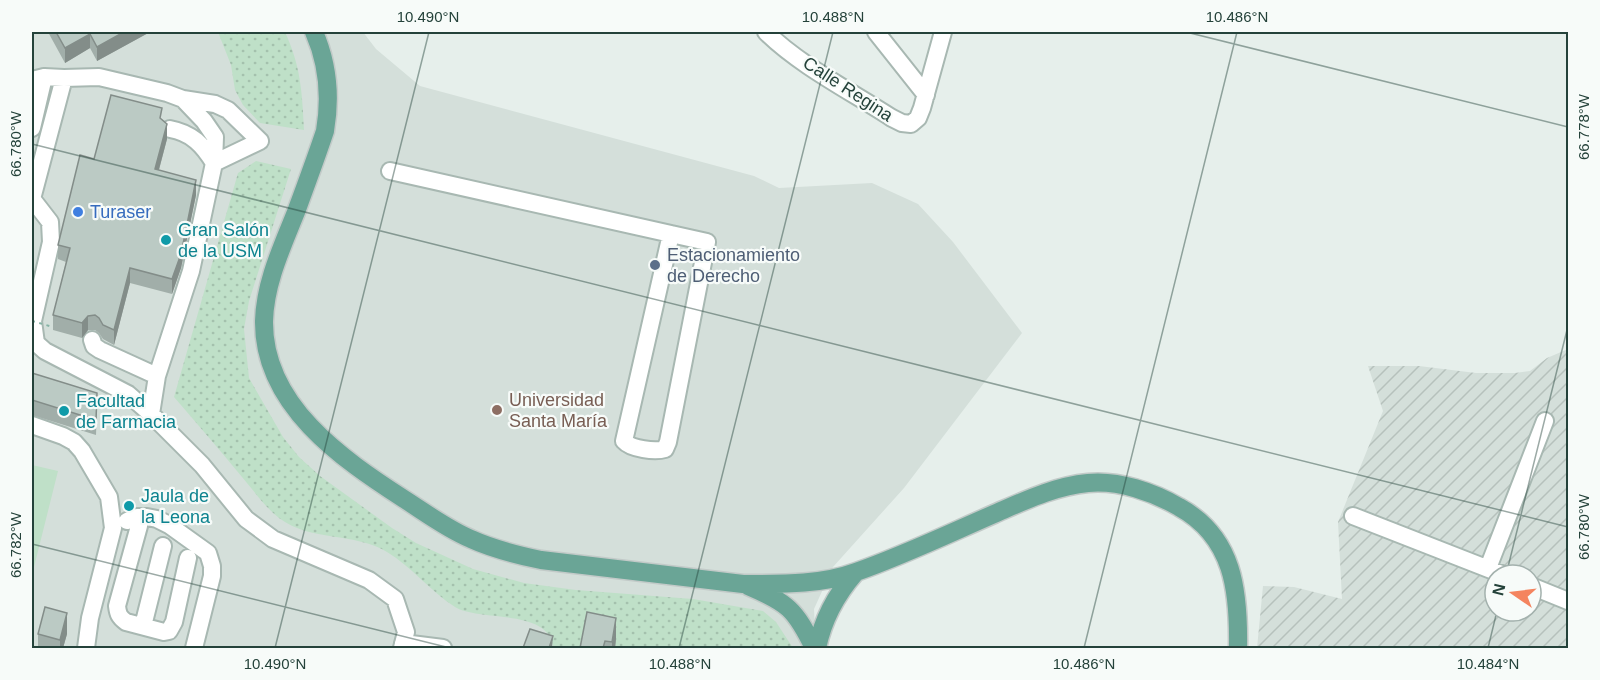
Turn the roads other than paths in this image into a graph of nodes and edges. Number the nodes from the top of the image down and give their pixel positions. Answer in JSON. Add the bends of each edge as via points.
{"nodes":[{"id":1,"x":314,"y":32,"type":"edge"},
{"id":2,"x":766,"y":32,"type":"edge"},
{"id":3,"x":876,"y":32,"type":"edge"},
{"id":4,"x":943,"y":32,"type":"edge"},
{"id":5,"x":38,"y":78,"type":"edge"},
{"id":6,"x":64,"y":78,"type":"junction"},
{"id":7,"x":926,"y":95,"type":"junction"},
{"id":8,"x":183,"y":99,"type":"junction"},
{"id":9,"x":32,"y":128,"type":"edge"},
{"id":10,"x":170,"y":129,"type":"dead end"},
{"id":11,"x":214,"y":163,"type":"junction"},
{"id":12,"x":390,"y":171,"type":"dead end"},
{"id":13,"x":32,"y":200,"type":"edge"},
{"id":14,"x":671,"y":234,"type":"junction"},
{"id":15,"x":92,"y":340,"type":"dead end"},
{"id":16,"x":157,"y":376,"type":"junction"},
{"id":17,"x":151,"y":414,"type":"junction"},
{"id":18,"x":1545,"y":421,"type":"dead end"},
{"id":19,"x":32,"y":425,"type":"edge"},
{"id":20,"x":1353,"y":516,"type":"dead end"},
{"id":21,"x":137,"y":517,"type":"junction"},
{"id":22,"x":113,"y":528,"type":"junction"},
{"id":23,"x":163,"y":546,"type":"dead end"},
{"id":24,"x":188,"y":558,"type":"dead end"},
{"id":25,"x":1490,"y":563,"type":"edge"},
{"id":26,"x":1483,"y":566,"type":"edge"},
{"id":27,"x":855,"y":573,"type":"junction"},
{"id":28,"x":743,"y":584,"type":"junction"},
{"id":29,"x":1543,"y":591,"type":"edge"},
{"id":30,"x":1569,"y":602,"type":"edge"},
{"id":31,"x":143,"y":626,"type":"junction"},
{"id":32,"x":403,"y":646,"type":"edge"},
{"id":33,"x":86,"y":648,"type":"edge"},
{"id":34,"x":194,"y":648,"type":"edge"},
{"id":35,"x":444,"y":648,"type":"edge"},
{"id":36,"x":815,"y":648,"type":"edge"},
{"id":37,"x":1238,"y":648,"type":"edge"}],
"edges":[{"from":1,"to":28,"type":"main road","via":[[328,79],[325,131],[273,272],[265,315],[268,353],[292,405],[327,442],[375,480],[471,540],[540,560]]},
{"from":2,"to":7,"type":"street","name":"Calle Regina","via":[[808,64],[902,123],[911,124],[918,118]]},
{"from":3,"to":7,"type":"street"},
{"from":4,"to":7,"type":"street","name":"Calle Regina"},
{"from":5,"to":6,"type":"street"},
{"from":5,"to":9,"type":"street"},
{"from":6,"to":8,"type":"street","via":[[99,77]]},
{"from":6,"to":13,"type":"street"},
{"from":8,"to":11,"type":"street","via":[[215,137]]},
{"from":8,"to":11,"type":"street","via":[[228,110],[260,141]]},
{"from":10,"to":11,"type":"street","via":[[198,141]]},
{"from":11,"to":16,"type":"street","via":[[191,271]]},
{"from":12,"to":14,"type":"street"},
{"from":13,"to":17,"type":"street","via":[[50,222],[51,242],[33,321],[36,343],[128,394]]},
{"from":14,"to":14,"type":"street","via":[[707,242],[668,442],[660,451],[624,441]]},
{"from":15,"to":16,"type":"street","via":[[100,350]]},
{"from":16,"to":17,"type":"street"},
{"from":17,"to":32,"type":"street","via":[[202,465],[246,519],[273,539],[369,580],[394,599],[406,632]]},
{"from":18,"to":25,"type":"street"},
{"from":19,"to":22,"type":"street","via":[[63,436],[82,451],[110,497]]},
{"from":20,"to":26,"type":"street"},
{"from":21,"to":22,"type":"street"},
{"from":21,"to":31,"type":"street","via":[[139,526],[117,606],[121,618]]},
{"from":21,"to":34,"type":"street","via":[[157,519],[208,553],[212,576]]},
{"from":22,"to":33,"type":"street"},
{"from":23,"to":31,"type":"street"},
{"from":24,"to":31,"type":"street","via":[[172,628],[164,632]]},
{"from":27,"to":28,"type":"main road","via":[[810,582]]},
{"from":27,"to":36,"type":"main road","via":[[828,611]]},
{"from":27,"to":37,"type":"main road","via":[[1039,494],[1088,483],[1128,486],[1184,509],[1215,536],[1234,585]]},
{"from":28,"to":36,"type":"main road","via":[[789,607]]},
{"from":29,"to":30,"type":"street"},
{"from":32,"to":35,"type":"street"}]}
